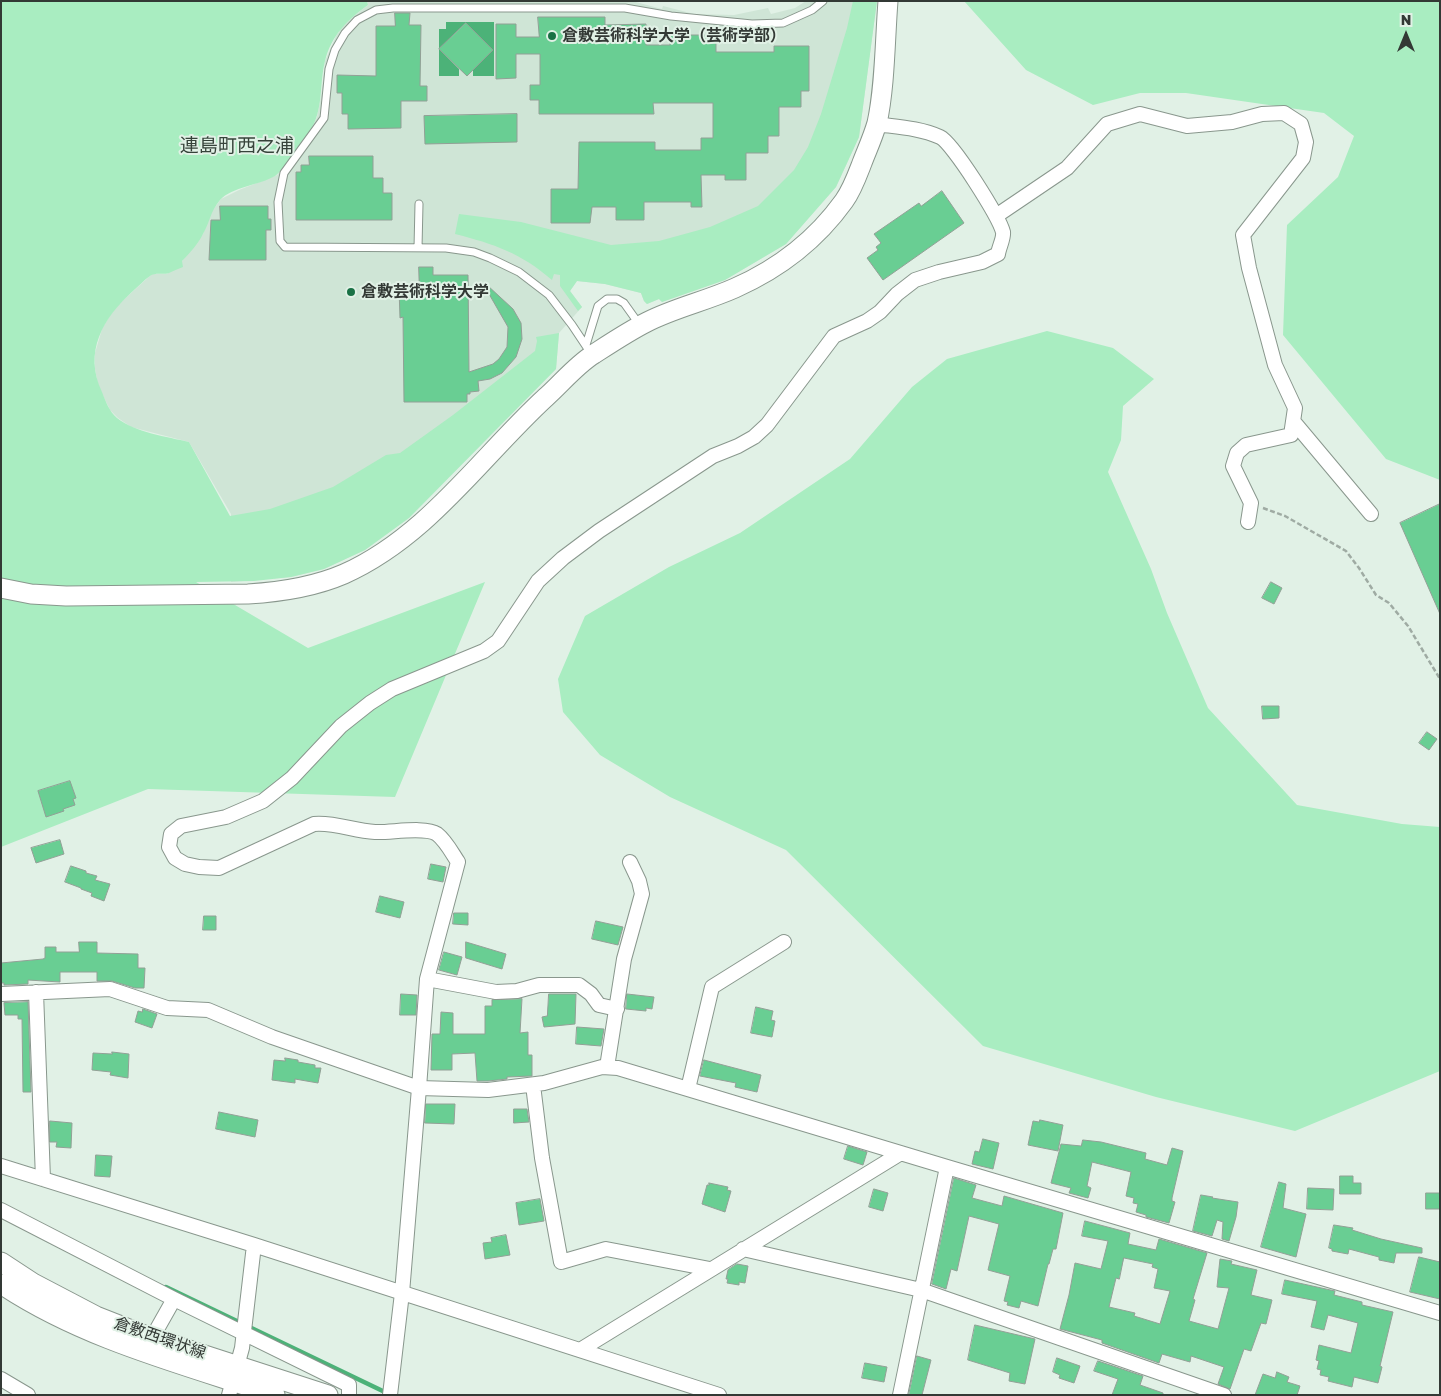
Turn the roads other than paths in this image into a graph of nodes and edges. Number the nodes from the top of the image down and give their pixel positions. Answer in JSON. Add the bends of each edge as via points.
{"nodes":[{"id":1,"x":618,"y":1,"type":"edge"},
{"id":2,"x":823,"y":1,"type":"edge"},
{"id":3,"x":888,"y":1,"type":"edge"},
{"id":4,"x":625,"y":8,"type":"junction"},
{"id":5,"x":876,"y":124,"type":"junction"},
{"id":6,"x":419,"y":204,"type":"dead end"},
{"id":7,"x":996,"y":216,"type":"junction"},
{"id":8,"x":418,"y":248,"type":"junction"},
{"id":9,"x":641,"y":326,"type":"junction"},
{"id":10,"x":589,"y":350,"type":"junction"},
{"id":11,"x":1293,"y":422,"type":"junction"},
{"id":12,"x":1371,"y":514,"type":"dead end"},
{"id":13,"x":1248,"y":522,"type":"dead end"},
{"id":14,"x":1,"y":588,"type":"edge"},
{"id":15,"x":630,"y":862,"type":"dead end"},
{"id":16,"x":784,"y":942,"type":"dead end"},
{"id":17,"x":427,"y":979,"type":"junction"},
{"id":18,"x":36,"y":992,"type":"junction"},
{"id":19,"x":1,"y":994,"type":"edge"},
{"id":20,"x":617,"y":1009,"type":"junction"},
{"id":21,"x":608,"y":1067,"type":"junction"},
{"id":22,"x":533,"y":1085,"type":"junction"},
{"id":23,"x":419,"y":1088,"type":"junction"},
{"id":24,"x":688,"y":1089,"type":"junction"},
{"id":25,"x":902,"y":1153,"type":"junction"},
{"id":26,"x":1,"y":1166,"type":"edge"},
{"id":27,"x":947,"y":1167,"type":"junction"},
{"id":28,"x":43,"y":1179,"type":"junction"},
{"id":29,"x":1,"y":1210,"type":"edge"},
{"id":30,"x":254,"y":1245,"type":"junction"},
{"id":31,"x":743,"y":1249,"type":"junction"},
{"id":32,"x":1,"y":1262,"type":"edge"},
{"id":33,"x":710,"y":1269,"type":"junction"},
{"id":34,"x":1,"y":1284,"type":"edge"},
{"id":35,"x":921,"y":1290,"type":"junction"},
{"id":36,"x":402,"y":1293,"type":"junction"},
{"id":37,"x":174,"y":1298,"type":"junction"},
{"id":38,"x":1440,"y":1313,"type":"edge"},
{"id":39,"x":244,"y":1333,"type":"junction"},
{"id":40,"x":152,"y":1338,"type":"junction"},
{"id":41,"x":580,"y":1350,"type":"junction"},
{"id":42,"x":1,"y":1379,"type":"edge"},
{"id":43,"x":234,"y":1380,"type":"edge"},
{"id":44,"x":28,"y":1395,"type":"edge"},
{"id":45,"x":275,"y":1395,"type":"edge"},
{"id":46,"x":328,"y":1395,"type":"edge"},
{"id":47,"x":349,"y":1395,"type":"edge"},
{"id":48,"x":390,"y":1395,"type":"edge"},
{"id":49,"x":719,"y":1395,"type":"edge"},
{"id":50,"x":900,"y":1395,"type":"edge"},
{"id":51,"x":1224,"y":1395,"type":"edge"}],
"edges":[{"from":1,"to":4,"type":"lane"},
{"from":2,"to":4,"type":"lane","via":[[812,10],[783,23],[752,24]]},
{"from":3,"to":5,"type":"street"},
{"from":4,"to":8,"type":"lane","via":[[393,8],[376,10],[364,16],[345,33],[329,69],[324,118],[284,173],[278,202],[280,241],[285,247]]},
{"from":5,"to":7,"type":"street","via":[[910,128],[942,138],[954,150]]},
{"from":5,"to":9,"type":"street","via":[[845,199],[793,254],[765,274],[734,289]]},
{"from":6,"to":8,"type":"lane"},
{"from":7,"to":11,"type":"street","via":[[1067,168],[1107,124],[1140,114],[1186,126],[1284,113],[1301,124],[1306,142],[1303,158],[1243,235],[1275,365],[1295,408]]},
{"from":7,"to":17,"type":"street","via":[[1004,234],[998,254],[982,262],[915,280],[867,321],[834,336],[767,425],[754,437],[713,456],[563,558],[538,581],[498,641],[484,651],[392,689],[370,703],[341,726],[292,778],[262,801],[226,817],[181,826],[171,834],[169,847],[175,858],[185,864],[219,868],[314,824],[327,823],[377,833],[418,831],[436,834],[458,862]]},
{"from":8,"to":10,"type":"lane","via":[[474,252],[519,272],[549,295]]},
{"from":9,"to":10,"type":"street"},
{"from":9,"to":10,"type":"lane","via":[[624,303],[606,299],[598,306]]},
{"from":10,"to":14,"type":"street","via":[[425,520],[369,562],[342,575],[309,586],[248,594],[66,596]]},
{"from":11,"to":12,"type":"street"},
{"from":11,"to":13,"type":"street","via":[[1291,435],[1246,445],[1237,453],[1234,466],[1251,503]]},
{"from":15,"to":20,"type":"street","via":[[642,894],[624,960]]},
{"from":16,"to":24,"type":"street","via":[[712,987]]},
{"from":17,"to":20,"type":"street","via":[[496,992],[540,985],[579,985],[599,1006]]},
{"from":17,"to":23,"type":"street"},
{"from":18,"to":19,"type":"street"},
{"from":18,"to":23,"type":"street","via":[[110,989],[167,1008],[208,1010],[272,1037]]},
{"from":18,"to":28,"type":"street"},
{"from":20,"to":21,"type":"street"},
{"from":21,"to":22,"type":"street"},
{"from":21,"to":24,"type":"street"},
{"from":22,"to":23,"type":"street","via":[[488,1090]]},
{"from":22,"to":33,"type":"street","via":[[542,1158],[561,1262],[606,1249]]},
{"from":23,"to":36,"type":"street"},
{"from":24,"to":25,"type":"street"},
{"from":25,"to":27,"type":"street"},
{"from":25,"to":31,"type":"street"},
{"from":26,"to":28,"type":"street"},
{"from":27,"to":35,"type":"street"},
{"from":27,"to":38,"type":"street"},
{"from":28,"to":30,"type":"street"},
{"from":29,"to":37,"type":"street"},
{"from":30,"to":36,"type":"street"},
{"from":30,"to":39,"type":"street"},
{"from":31,"to":33,"type":"street"},
{"from":31,"to":35,"type":"street"},
{"from":32,"to":40,"type":"street","name":"倉敷西環状線","via":[[96,1316]]},
{"from":33,"to":41,"type":"street"},
{"from":34,"to":43,"type":"street","name":"倉敷西環状線","via":[[25,1300],[89,1332]]},
{"from":35,"to":50,"type":"street"},
{"from":35,"to":51,"type":"street"},
{"from":36,"to":41,"type":"street"},
{"from":36,"to":48,"type":"street"},
{"from":37,"to":39,"type":"street"},
{"from":37,"to":40,"type":"street"},
{"from":39,"to":43,"type":"street"},
{"from":39,"to":47,"type":"street","via":[[349,1385]]},
{"from":40,"to":43,"type":"street","name":"倉敷西環状線"},
{"from":41,"to":49,"type":"street"},
{"from":42,"to":44,"type":"street"},
{"from":43,"to":45,"type":"street","name":"倉敷西環状線"},
{"from":43,"to":46,"type":"street","name":"倉敷西環状線"}]}
